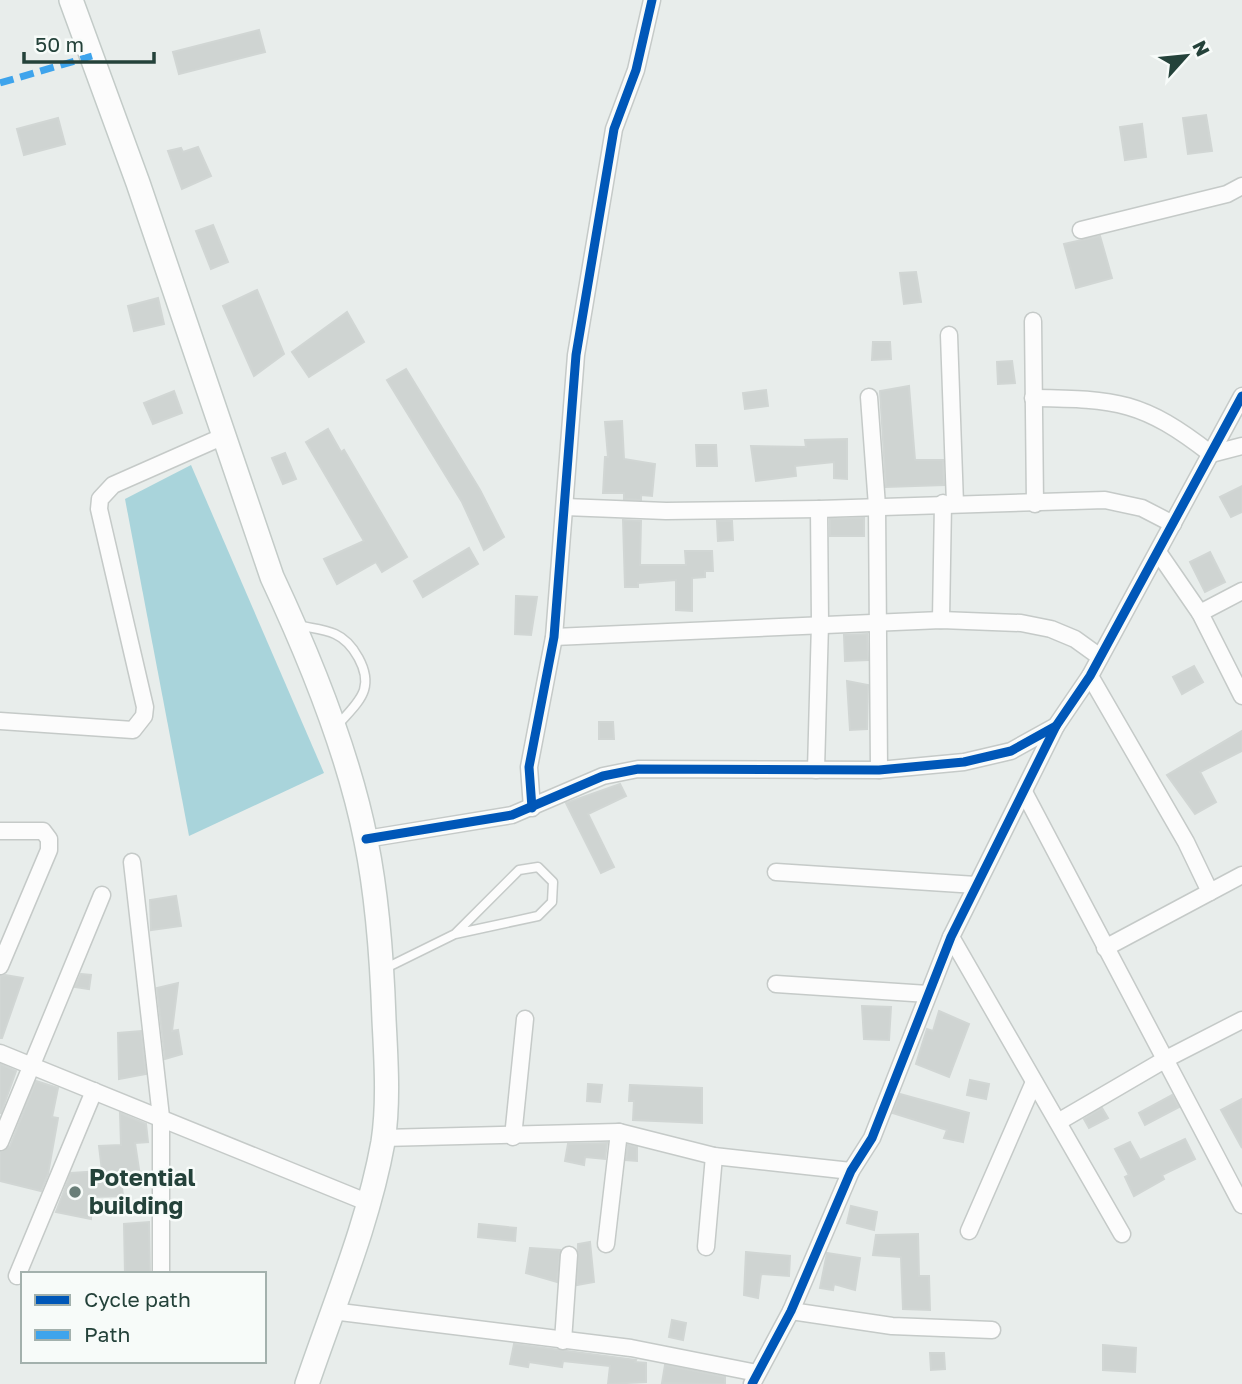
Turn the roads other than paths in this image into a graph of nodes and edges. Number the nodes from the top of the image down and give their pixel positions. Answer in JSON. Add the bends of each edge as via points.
{"nodes":[{"id":1,"x":71,"y":0,"type":"edge"},
{"id":2,"x":652,"y":0,"type":"edge"},
{"id":3,"x":1242,"y":186,"type":"edge"},
{"id":4,"x":1081,"y":230,"type":"dead end"},
{"id":5,"x":1033,"y":321,"type":"dead end"},
{"id":6,"x":949,"y":335,"type":"dead end"},
{"id":7,"x":1242,"y":396,"type":"edge"},
{"id":8,"x":869,"y":397,"type":"dead end"},
{"id":9,"x":1033,"y":398,"type":"junction"},
{"id":10,"x":224,"y":436,"type":"junction"},
{"id":11,"x":1242,"y":446,"type":"edge"},
{"id":12,"x":1211,"y":454,"type":"junction"},
{"id":13,"x":949,"y":504,"type":"junction"},
{"id":14,"x":1035,"y":504,"type":"junction"},
{"id":15,"x":877,"y":506,"type":"junction"},
{"id":16,"x":565,"y":507,"type":"junction"},
{"id":17,"x":819,"y":509,"type":"junction"},
{"id":18,"x":1173,"y":524,"type":"junction"},
{"id":19,"x":1158,"y":552,"type":"junction"},
{"id":20,"x":1242,"y":591,"type":"edge"},
{"id":21,"x":1200,"y":613,"type":"junction"},
{"id":22,"x":941,"y":620,"type":"junction"},
{"id":23,"x":879,"y":621,"type":"junction"},
{"id":24,"x":820,"y":623,"type":"junction"},
{"id":25,"x":294,"y":625,"type":"junction"},
{"id":26,"x":554,"y":637,"type":"junction"},
{"id":27,"x":1100,"y":657,"type":"junction"},
{"id":28,"x":1090,"y":676,"type":"junction"},
{"id":29,"x":1242,"y":696,"type":"edge"},
{"id":30,"x":0,"y":721,"type":"edge"},
{"id":31,"x":1056,"y":726,"type":"junction"},
{"id":32,"x":333,"y":731,"type":"junction"},
{"id":33,"x":816,"y":770,"type":"junction"},
{"id":34,"x":879,"y":770,"type":"junction"},
{"id":35,"x":1024,"y":792,"type":"junction"},
{"id":36,"x":532,"y":808,"type":"junction"},
{"id":37,"x":0,"y":831,"type":"edge"},
{"id":38,"x":366,"y":839,"type":"junction"},
{"id":39,"x":132,"y":862,"type":"dead end"},
{"id":40,"x":776,"y":872,"type":"dead end"},
{"id":41,"x":1242,"y":874,"type":"edge"},
{"id":42,"x":976,"y":885,"type":"junction"},
{"id":43,"x":1210,"y":892,"type":"junction"},
{"id":44,"x":102,"y":895,"type":"dead end"},
{"id":45,"x":455,"y":934,"type":"junction"},
{"id":46,"x":951,"y":937,"type":"junction"},
{"id":47,"x":1105,"y":948,"type":"junction"},
{"id":48,"x":0,"y":966,"type":"edge"},
{"id":49,"x":382,"y":970,"type":"junction"},
{"id":50,"x":776,"y":984,"type":"dead end"},
{"id":51,"x":928,"y":993,"type":"junction"},
{"id":52,"x":525,"y":1019,"type":"dead end"},
{"id":53,"x":1242,"y":1020,"type":"edge"},
{"id":54,"x":0,"y":1053,"type":"edge"},
{"id":55,"x":1166,"y":1059,"type":"junction"},
{"id":56,"x":33,"y":1066,"type":"junction"},
{"id":57,"x":1034,"y":1082,"type":"junction"},
{"id":58,"x":94,"y":1091,"type":"junction"},
{"id":59,"x":161,"y":1117,"type":"junction"},
{"id":60,"x":1058,"y":1122,"type":"junction"},
{"id":61,"x":619,"y":1132,"type":"junction"},
{"id":62,"x":513,"y":1137,"type":"junction"},
{"id":63,"x":383,"y":1138,"type":"junction"},
{"id":64,"x":0,"y":1142,"type":"edge"},
{"id":65,"x":714,"y":1156,"type":"junction"},
{"id":66,"x":851,"y":1171,"type":"junction"},
{"id":67,"x":369,"y":1203,"type":"junction"},
{"id":68,"x":1242,"y":1205,"type":"edge"},
{"id":69,"x":969,"y":1231,"type":"dead end"},
{"id":70,"x":1122,"y":1234,"type":"dead end"},
{"id":71,"x":606,"y":1244,"type":"dead end"},
{"id":72,"x":706,"y":1247,"type":"dead end"},
{"id":73,"x":569,"y":1255,"type":"dead end"},
{"id":74,"x":161,"y":1272,"type":"edge"},
{"id":75,"x":17,"y":1276,"type":"dead end"},
{"id":76,"x":332,"y":1311,"type":"junction"},
{"id":77,"x":791,"y":1311,"type":"junction"},
{"id":78,"x":992,"y":1330,"type":"dead end"},
{"id":79,"x":563,"y":1341,"type":"junction"},
{"id":80,"x":755,"y":1378,"type":"edge"},
{"id":81,"x":307,"y":1384,"type":"edge"}],
"edges":[{"from":1,"to":10,"type":"main road"},
{"from":2,"to":16,"type":"street","via":[[636,70],[614,129],[576,355]]},
{"from":3,"to":4,"type":"street","via":[[1227,194]]},
{"from":5,"to":9,"type":"street"},
{"from":6,"to":13,"type":"street"},
{"from":7,"to":12,"type":"street"},
{"from":8,"to":15,"type":"street"},
{"from":9,"to":12,"type":"street","via":[[1112,400],[1179,429]]},
{"from":9,"to":14,"type":"street"},
{"from":10,"to":25,"type":"main road","via":[[272,577]]},
{"from":10,"to":30,"type":"street","via":[[113,485],[100,499],[145,707],[140,724],[133,730]]},
{"from":11,"to":12,"type":"street"},
{"from":12,"to":18,"type":"street"},
{"from":13,"to":14,"type":"street"},
{"from":13,"to":15,"type":"street"},
{"from":13,"to":22,"type":"street"},
{"from":14,"to":18,"type":"street","via":[[1105,500],[1142,508]]},
{"from":15,"to":17,"type":"street"},
{"from":15,"to":23,"type":"street"},
{"from":16,"to":17,"type":"street"},
{"from":16,"to":26,"type":"street"},
{"from":17,"to":24,"type":"street"},
{"from":18,"to":19,"type":"street"},
{"from":19,"to":21,"type":"street"},
{"from":19,"to":27,"type":"street"},
{"from":20,"to":21,"type":"street"},
{"from":21,"to":29,"type":"street"},
{"from":22,"to":23,"type":"street"},
{"from":22,"to":27,"type":"street","via":[[1021,623],[1051,629]]},
{"from":23,"to":24,"type":"street"},
{"from":23,"to":34,"type":"street"},
{"from":24,"to":26,"type":"street"},
{"from":24,"to":33,"type":"street"},
{"from":25,"to":32,"type":"main road"},
{"from":25,"to":32,"type":"lane","via":[[346,641],[365,672],[361,697]]},
{"from":26,"to":36,"type":"street","via":[[531,747]]},
{"from":27,"to":28,"type":"street"},
{"from":28,"to":31,"type":"street"},
{"from":28,"to":43,"type":"street"},
{"from":31,"to":34,"type":"street","via":[[990,757]]},
{"from":31,"to":35,"type":"street"},
{"from":32,"to":38,"type":"main road"},
{"from":33,"to":34,"type":"street"},
{"from":33,"to":36,"type":"street","via":[[638,769],[603,776]]},
{"from":35,"to":42,"type":"street"},
{"from":35,"to":47,"type":"street"},
{"from":36,"to":38,"type":"street","via":[[484,821]]},
{"from":37,"to":48,"type":"street","via":[[43,831],[49,839],[49,850]]},
{"from":38,"to":49,"type":"main road"},
{"from":39,"to":59,"type":"street"},
{"from":40,"to":42,"type":"street"},
{"from":41,"to":43,"type":"street"},
{"from":42,"to":46,"type":"street"},
{"from":43,"to":47,"type":"street"},
{"from":44,"to":56,"type":"street"},
{"from":45,"to":45,"type":"lane","via":[[519,870],[537,867],[553,883],[552,902],[538,916]]},
{"from":45,"to":49,"type":"lane"},
{"from":46,"to":51,"type":"street"},
{"from":46,"to":57,"type":"street"},
{"from":47,"to":55,"type":"street"},
{"from":49,"to":63,"type":"main road"},
{"from":50,"to":51,"type":"street"},
{"from":51,"to":66,"type":"street","via":[[872,1138]]},
{"from":52,"to":62,"type":"street"},
{"from":53,"to":55,"type":"street"},
{"from":54,"to":56,"type":"street"},
{"from":55,"to":60,"type":"street"},
{"from":55,"to":68,"type":"street"},
{"from":56,"to":58,"type":"street"},
{"from":56,"to":64,"type":"street"},
{"from":57,"to":60,"type":"street"},
{"from":57,"to":69,"type":"street"},
{"from":58,"to":59,"type":"street"},
{"from":58,"to":75,"type":"street"},
{"from":59,"to":67,"type":"street"},
{"from":59,"to":74,"type":"street"},
{"from":60,"to":70,"type":"street"},
{"from":61,"to":62,"type":"street"},
{"from":61,"to":65,"type":"street"},
{"from":61,"to":71,"type":"street"},
{"from":62,"to":63,"type":"street"},
{"from":63,"to":67,"type":"main road"},
{"from":65,"to":66,"type":"street"},
{"from":65,"to":72,"type":"street"},
{"from":66,"to":77,"type":"street"},
{"from":67,"to":76,"type":"main road"},
{"from":73,"to":79,"type":"street"},
{"from":76,"to":79,"type":"street"},
{"from":76,"to":81,"type":"main road"},
{"from":77,"to":78,"type":"street","via":[[892,1326]]},
{"from":77,"to":80,"type":"street"},
{"from":79,"to":80,"type":"street","via":[[631,1348]]}]}
